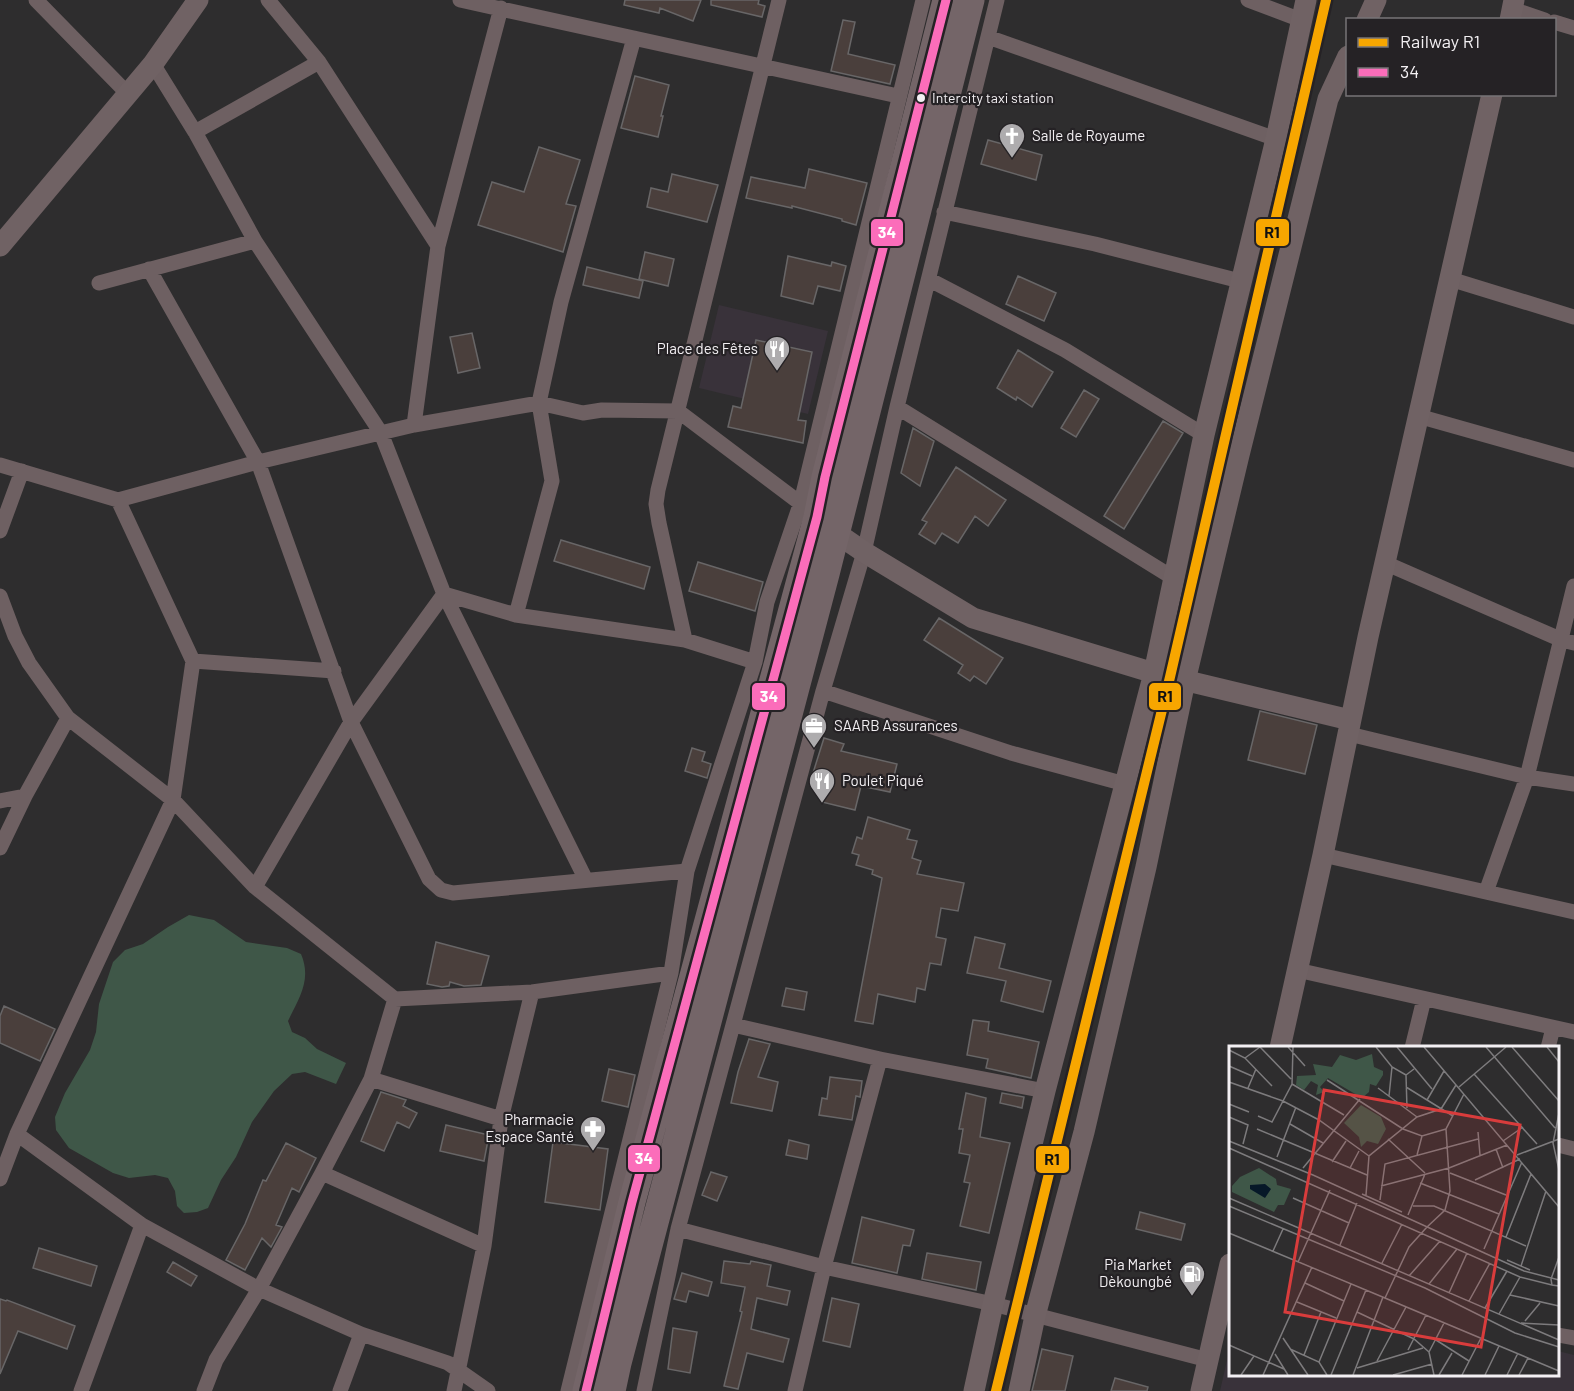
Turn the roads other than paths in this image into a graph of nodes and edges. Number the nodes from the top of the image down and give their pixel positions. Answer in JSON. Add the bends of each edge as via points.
{"nodes":[{"id":1,"x":36,"y":0,"type":"edge"},
{"id":2,"x":198,"y":0,"type":"edge"},
{"id":3,"x":268,"y":0,"type":"edge"},
{"id":4,"x":460,"y":0,"type":"edge"},
{"id":5,"x":779,"y":0,"type":"edge"},
{"id":6,"x":923,"y":0,"type":"edge"},
{"id":7,"x":946,"y":0,"type":"edge"},
{"id":8,"x":971,"y":0,"type":"edge"},
{"id":9,"x":997,"y":0,"type":"edge"},
{"id":10,"x":1248,"y":0,"type":"edge"},
{"id":11,"x":1376,"y":0,"type":"edge"},
{"id":12,"x":501,"y":8,"type":"junction"},
{"id":13,"x":1303,"y":10,"type":"edge"},
{"id":14,"x":1512,"y":10,"type":"edge"},
{"id":15,"x":1368,"y":18,"type":"edge"},
{"id":16,"x":1538,"y":18,"type":"edge"},
{"id":17,"x":1556,"y":23,"type":"edge"},
{"id":18,"x":1574,"y":28,"type":"edge"},
{"id":19,"x":987,"y":37,"type":"junction"},
{"id":20,"x":634,"y":38,"type":"junction"},
{"id":21,"x":1346,"y":58,"type":"edge"},
{"id":22,"x":319,"y":62,"type":"junction"},
{"id":23,"x":153,"y":64,"type":"junction"},
{"id":24,"x":763,"y":66,"type":"junction"},
{"id":25,"x":128,"y":94,"type":"junction"},
{"id":26,"x":898,"y":96,"type":"junction"},
{"id":27,"x":1492,"y":96,"type":"edge"},
{"id":28,"x":195,"y":132,"type":"junction"},
{"id":29,"x":1276,"y":139,"type":"junction"},
{"id":30,"x":944,"y":212,"type":"junction"},
{"id":31,"x":255,"y":241,"type":"junction"},
{"id":32,"x":0,"y":246,"type":"edge"},
{"id":33,"x":438,"y":246,"type":"junction"},
{"id":34,"x":148,"y":270,"type":"junction"},
{"id":35,"x":1450,"y":279,"type":"junction"},
{"id":36,"x":930,"y":280,"type":"junction"},
{"id":37,"x":1240,"y":281,"type":"junction"},
{"id":38,"x":99,"y":283,"type":"dead end"},
{"id":39,"x":1574,"y":317,"type":"edge"},
{"id":40,"x":539,"y":403,"type":"junction"},
{"id":41,"x":897,"y":407,"type":"junction"},
{"id":42,"x":678,"y":411,"type":"junction"},
{"id":43,"x":1418,"y":416,"type":"junction"},
{"id":44,"x":414,"y":425,"type":"junction"},
{"id":45,"x":381,"y":433,"type":"junction"},
{"id":46,"x":1204,"y":435,"type":"junction"},
{"id":47,"x":1574,"y":460,"type":"edge"},
{"id":48,"x":258,"y":462,"type":"junction"},
{"id":49,"x":0,"y":465,"type":"edge"},
{"id":50,"x":22,"y":471,"type":"junction"},
{"id":51,"x":118,"y":500,"type":"junction"},
{"id":52,"x":818,"y":518,"type":"junction"},
{"id":53,"x":0,"y":531,"type":"edge"},
{"id":54,"x":864,"y":552,"type":"junction"},
{"id":55,"x":1385,"y":563,"type":"junction"},
{"id":56,"x":1175,"y":579,"type":"junction"},
{"id":57,"x":1574,"y":585,"type":"edge"},
{"id":58,"x":444,"y":594,"type":"junction"},
{"id":59,"x":0,"y":596,"type":"edge"},
{"id":60,"x":516,"y":615,"type":"junction"},
{"id":61,"x":685,"y":640,"type":"junction"},
{"id":62,"x":1568,"y":642,"type":"edge"},
{"id":63,"x":193,"y":661,"type":"junction"},
{"id":64,"x":756,"y":662,"type":"junction"},
{"id":65,"x":334,"y":671,"type":"junction"},
{"id":66,"x":1154,"y":673,"type":"junction"},
{"id":67,"x":1185,"y":681,"type":"junction"},
{"id":68,"x":823,"y":692,"type":"junction"},
{"id":69,"x":68,"y":718,"type":"junction"},
{"id":70,"x":351,"y":722,"type":"junction"},
{"id":71,"x":1350,"y":727,"type":"junction"},
{"id":72,"x":1527,"y":777,"type":"junction"},
{"id":73,"x":1125,"y":784,"type":"junction"},
{"id":74,"x":1574,"y":784,"type":"edge"},
{"id":75,"x":25,"y":796,"type":"junction"},
{"id":76,"x":172,"y":800,"type":"junction"},
{"id":77,"x":0,"y":801,"type":"edge"},
{"id":78,"x":0,"y":848,"type":"edge"},
{"id":79,"x":1323,"y":855,"type":"junction"},
{"id":80,"x":687,"y":871,"type":"junction"},
{"id":81,"x":586,"y":880,"type":"junction"},
{"id":82,"x":255,"y":887,"type":"junction"},
{"id":83,"x":1486,"y":892,"type":"junction"},
{"id":84,"x":1574,"y":912,"type":"edge"},
{"id":85,"x":1297,"y":970,"type":"junction"},
{"id":86,"x":671,"y":973,"type":"junction"},
{"id":87,"x":532,"y":992,"type":"junction"},
{"id":88,"x":395,"y":999,"type":"junction"},
{"id":89,"x":1424,"y":999,"type":"junction"},
{"id":90,"x":733,"y":1025,"type":"junction"},
{"id":91,"x":1553,"y":1028,"type":"junction"},
{"id":92,"x":1574,"y":1032,"type":"edge"},
{"id":93,"x":1280,"y":1046,"type":"edge"},
{"id":94,"x":1412,"y":1046,"type":"edge"},
{"id":95,"x":1548,"y":1046,"type":"edge"},
{"id":96,"x":880,"y":1059,"type":"junction"},
{"id":97,"x":371,"y":1079,"type":"junction"},
{"id":98,"x":1045,"y":1091,"type":"junction"},
{"id":99,"x":501,"y":1119,"type":"junction"},
{"id":100,"x":17,"y":1134,"type":"junction"},
{"id":101,"x":1559,"y":1145,"type":"edge"},
{"id":102,"x":1574,"y":1149,"type":"edge"},
{"id":103,"x":322,"y":1173,"type":"junction"},
{"id":104,"x":0,"y":1179,"type":"edge"},
{"id":105,"x":142,"y":1224,"type":"junction"},
{"id":106,"x":678,"y":1229,"type":"junction"},
{"id":107,"x":484,"y":1246,"type":"junction"},
{"id":108,"x":824,"y":1266,"type":"junction"},
{"id":109,"x":1229,"y":1268,"type":"edge"},
{"id":110,"x":260,"y":1289,"type":"junction"},
{"id":111,"x":993,"y":1304,"type":"junction"},
{"id":112,"x":1035,"y":1316,"type":"junction"},
{"id":113,"x":361,"y":1334,"type":"junction"},
{"id":114,"x":1559,"y":1335,"type":"edge"},
{"id":115,"x":1574,"y":1338,"type":"edge"},
{"id":116,"x":1208,"y":1360,"type":"junction"},
{"id":117,"x":459,"y":1372,"type":"junction"},
{"id":118,"x":81,"y":1391,"type":"edge"},
{"id":119,"x":204,"y":1391,"type":"edge"},
{"id":120,"x":340,"y":1391,"type":"edge"},
{"id":121,"x":454,"y":1391,"type":"edge"},
{"id":122,"x":488,"y":1391,"type":"edge"},
{"id":123,"x":567,"y":1391,"type":"edge"},
{"id":124,"x":586,"y":1391,"type":"edge"},
{"id":125,"x":612,"y":1391,"type":"edge"},
{"id":126,"x":644,"y":1391,"type":"edge"},
{"id":127,"x":795,"y":1391,"type":"edge"},
{"id":128,"x":974,"y":1391,"type":"edge"},
{"id":129,"x":1019,"y":1391,"type":"edge"},
{"id":130,"x":1201,"y":1391,"type":"edge"}],
"edges":[{"from":1,"to":25,"type":"street"},
{"from":2,"to":23,"type":"main road"},
{"from":3,"to":22,"type":"street"},
{"from":4,"to":12,"type":"street"},
{"from":5,"to":24,"type":"street"},
{"from":6,"to":26,"type":"street"},
{"from":7,"to":52,"type":"highway","via":[[825,477]]},
{"from":8,"to":52,"type":"highway"},
{"from":9,"to":19,"type":"street"},
{"from":10,"to":13,"type":"street"},
{"from":11,"to":15,"type":"main road"},
{"from":12,"to":20,"type":"street"},
{"from":12,"to":33,"type":"street"},
{"from":13,"to":29,"type":"main road"},
{"from":14,"to":16,"type":"street"},
{"from":17,"to":18,"type":"street"},
{"from":19,"to":29,"type":"street"},
{"from":19,"to":30,"type":"street"},
{"from":20,"to":24,"type":"street"},
{"from":20,"to":40,"type":"street","via":[[561,302]]},
{"from":21,"to":67,"type":"main road","via":[[1328,99]]},
{"from":22,"to":28,"type":"street"},
{"from":22,"to":33,"type":"street"},
{"from":23,"to":25,"type":"main road"},
{"from":23,"to":28,"type":"street"},
{"from":24,"to":26,"type":"street"},
{"from":24,"to":42,"type":"street"},
{"from":25,"to":32,"type":"main road"},
{"from":26,"to":52,"type":"street"},
{"from":27,"to":35,"type":"main road"},
{"from":28,"to":31,"type":"street"},
{"from":29,"to":37,"type":"main road"},
{"from":30,"to":36,"type":"street"},
{"from":30,"to":37,"type":"street","via":[[1095,244]]},
{"from":31,"to":34,"type":"street"},
{"from":31,"to":45,"type":"street"},
{"from":33,"to":44,"type":"street"},
{"from":34,"to":38,"type":"street"},
{"from":34,"to":48,"type":"street"},
{"from":35,"to":39,"type":"street"},
{"from":35,"to":43,"type":"main road"},
{"from":36,"to":41,"type":"street"},
{"from":36,"to":46,"type":"street","via":[[1065,350]]},
{"from":37,"to":46,"type":"main road"},
{"from":40,"to":42,"type":"street","via":[[583,413]]},
{"from":40,"to":44,"type":"street"},
{"from":40,"to":60,"type":"street","via":[[552,481]]},
{"from":41,"to":54,"type":"street"},
{"from":41,"to":56,"type":"street"},
{"from":42,"to":52,"type":"street"},
{"from":42,"to":61,"type":"street","via":[[656,504]]},
{"from":43,"to":47,"type":"street"},
{"from":43,"to":55,"type":"main road"},
{"from":44,"to":45,"type":"street"},
{"from":45,"to":48,"type":"street"},
{"from":45,"to":58,"type":"street"},
{"from":46,"to":56,"type":"main road"},
{"from":48,"to":51,"type":"street"},
{"from":48,"to":65,"type":"street"},
{"from":49,"to":50,"type":"street"},
{"from":50,"to":51,"type":"street"},
{"from":50,"to":53,"type":"street"},
{"from":51,"to":63,"type":"street"},
{"from":52,"to":54,"type":"main road"},
{"from":52,"to":64,"type":"street","via":[[767,602]]},
{"from":52,"to":124,"type":"highway","via":[[635,1191]]},
{"from":52,"to":125,"type":"highway"},
{"from":54,"to":66,"type":"main road","via":[[973,618]]},
{"from":54,"to":68,"type":"street"},
{"from":55,"to":62,"type":"street"},
{"from":55,"to":71,"type":"main road"},
{"from":56,"to":66,"type":"main road"},
{"from":57,"to":62,"type":"street"},
{"from":58,"to":60,"type":"street"},
{"from":58,"to":70,"type":"street"},
{"from":58,"to":81,"type":"street"},
{"from":59,"to":69,"type":"street","via":[[29,663]]},
{"from":60,"to":61,"type":"street"},
{"from":61,"to":64,"type":"street"},
{"from":62,"to":72,"type":"street"},
{"from":63,"to":65,"type":"street"},
{"from":63,"to":76,"type":"street"},
{"from":64,"to":80,"type":"street"},
{"from":65,"to":70,"type":"street"},
{"from":66,"to":67,"type":"main road"},
{"from":66,"to":73,"type":"main road"},
{"from":67,"to":71,"type":"main road"},
{"from":67,"to":112,"type":"main road","via":[[1084,1132]]},
{"from":68,"to":73,"type":"street","via":[[1011,753]]},
{"from":68,"to":90,"type":"street"},
{"from":69,"to":75,"type":"street"},
{"from":69,"to":76,"type":"street"},
{"from":70,"to":81,"type":"street","via":[[429,879],[441,890],[453,893]]},
{"from":70,"to":82,"type":"street"},
{"from":71,"to":72,"type":"street"},
{"from":71,"to":79,"type":"main road"},
{"from":72,"to":74,"type":"street"},
{"from":72,"to":83,"type":"street"},
{"from":73,"to":98,"type":"main road"},
{"from":75,"to":77,"type":"street"},
{"from":75,"to":78,"type":"street"},
{"from":76,"to":82,"type":"street"},
{"from":76,"to":100,"type":"street"},
{"from":79,"to":83,"type":"street"},
{"from":79,"to":85,"type":"main road"},
{"from":80,"to":81,"type":"street"},
{"from":80,"to":86,"type":"street"},
{"from":82,"to":88,"type":"street"},
{"from":83,"to":84,"type":"street"},
{"from":85,"to":89,"type":"street"},
{"from":85,"to":93,"type":"main road"},
{"from":86,"to":87,"type":"street"},
{"from":86,"to":123,"type":"street"},
{"from":87,"to":88,"type":"street"},
{"from":87,"to":99,"type":"street"},
{"from":88,"to":97,"type":"street"},
{"from":89,"to":91,"type":"street"},
{"from":89,"to":94,"type":"street"},
{"from":90,"to":96,"type":"street"},
{"from":90,"to":106,"type":"street"},
{"from":91,"to":92,"type":"street"},
{"from":91,"to":95,"type":"street"},
{"from":96,"to":98,"type":"street"},
{"from":96,"to":108,"type":"street"},
{"from":97,"to":99,"type":"street"},
{"from":97,"to":103,"type":"street"},
{"from":98,"to":111,"type":"main road"},
{"from":99,"to":107,"type":"street"},
{"from":100,"to":104,"type":"street"},
{"from":100,"to":105,"type":"street"},
{"from":101,"to":102,"type":"street"},
{"from":103,"to":107,"type":"street"},
{"from":103,"to":110,"type":"street"},
{"from":105,"to":110,"type":"street"},
{"from":105,"to":118,"type":"street"},
{"from":106,"to":108,"type":"street"},
{"from":106,"to":126,"type":"street"},
{"from":107,"to":117,"type":"street"},
{"from":108,"to":111,"type":"street"},
{"from":108,"to":127,"type":"street"},
{"from":109,"to":116,"type":"main road"},
{"from":110,"to":113,"type":"street"},
{"from":110,"to":119,"type":"street","via":[[216,1360]]},
{"from":111,"to":112,"type":"street"},
{"from":111,"to":128,"type":"main road"},
{"from":112,"to":116,"type":"street"},
{"from":112,"to":129,"type":"main road"},
{"from":113,"to":117,"type":"street","via":[[448,1363]]},
{"from":113,"to":120,"type":"street"},
{"from":114,"to":115,"type":"street"},
{"from":116,"to":130,"type":"main road"},
{"from":117,"to":121,"type":"street"},
{"from":117,"to":122,"type":"street"}]}
